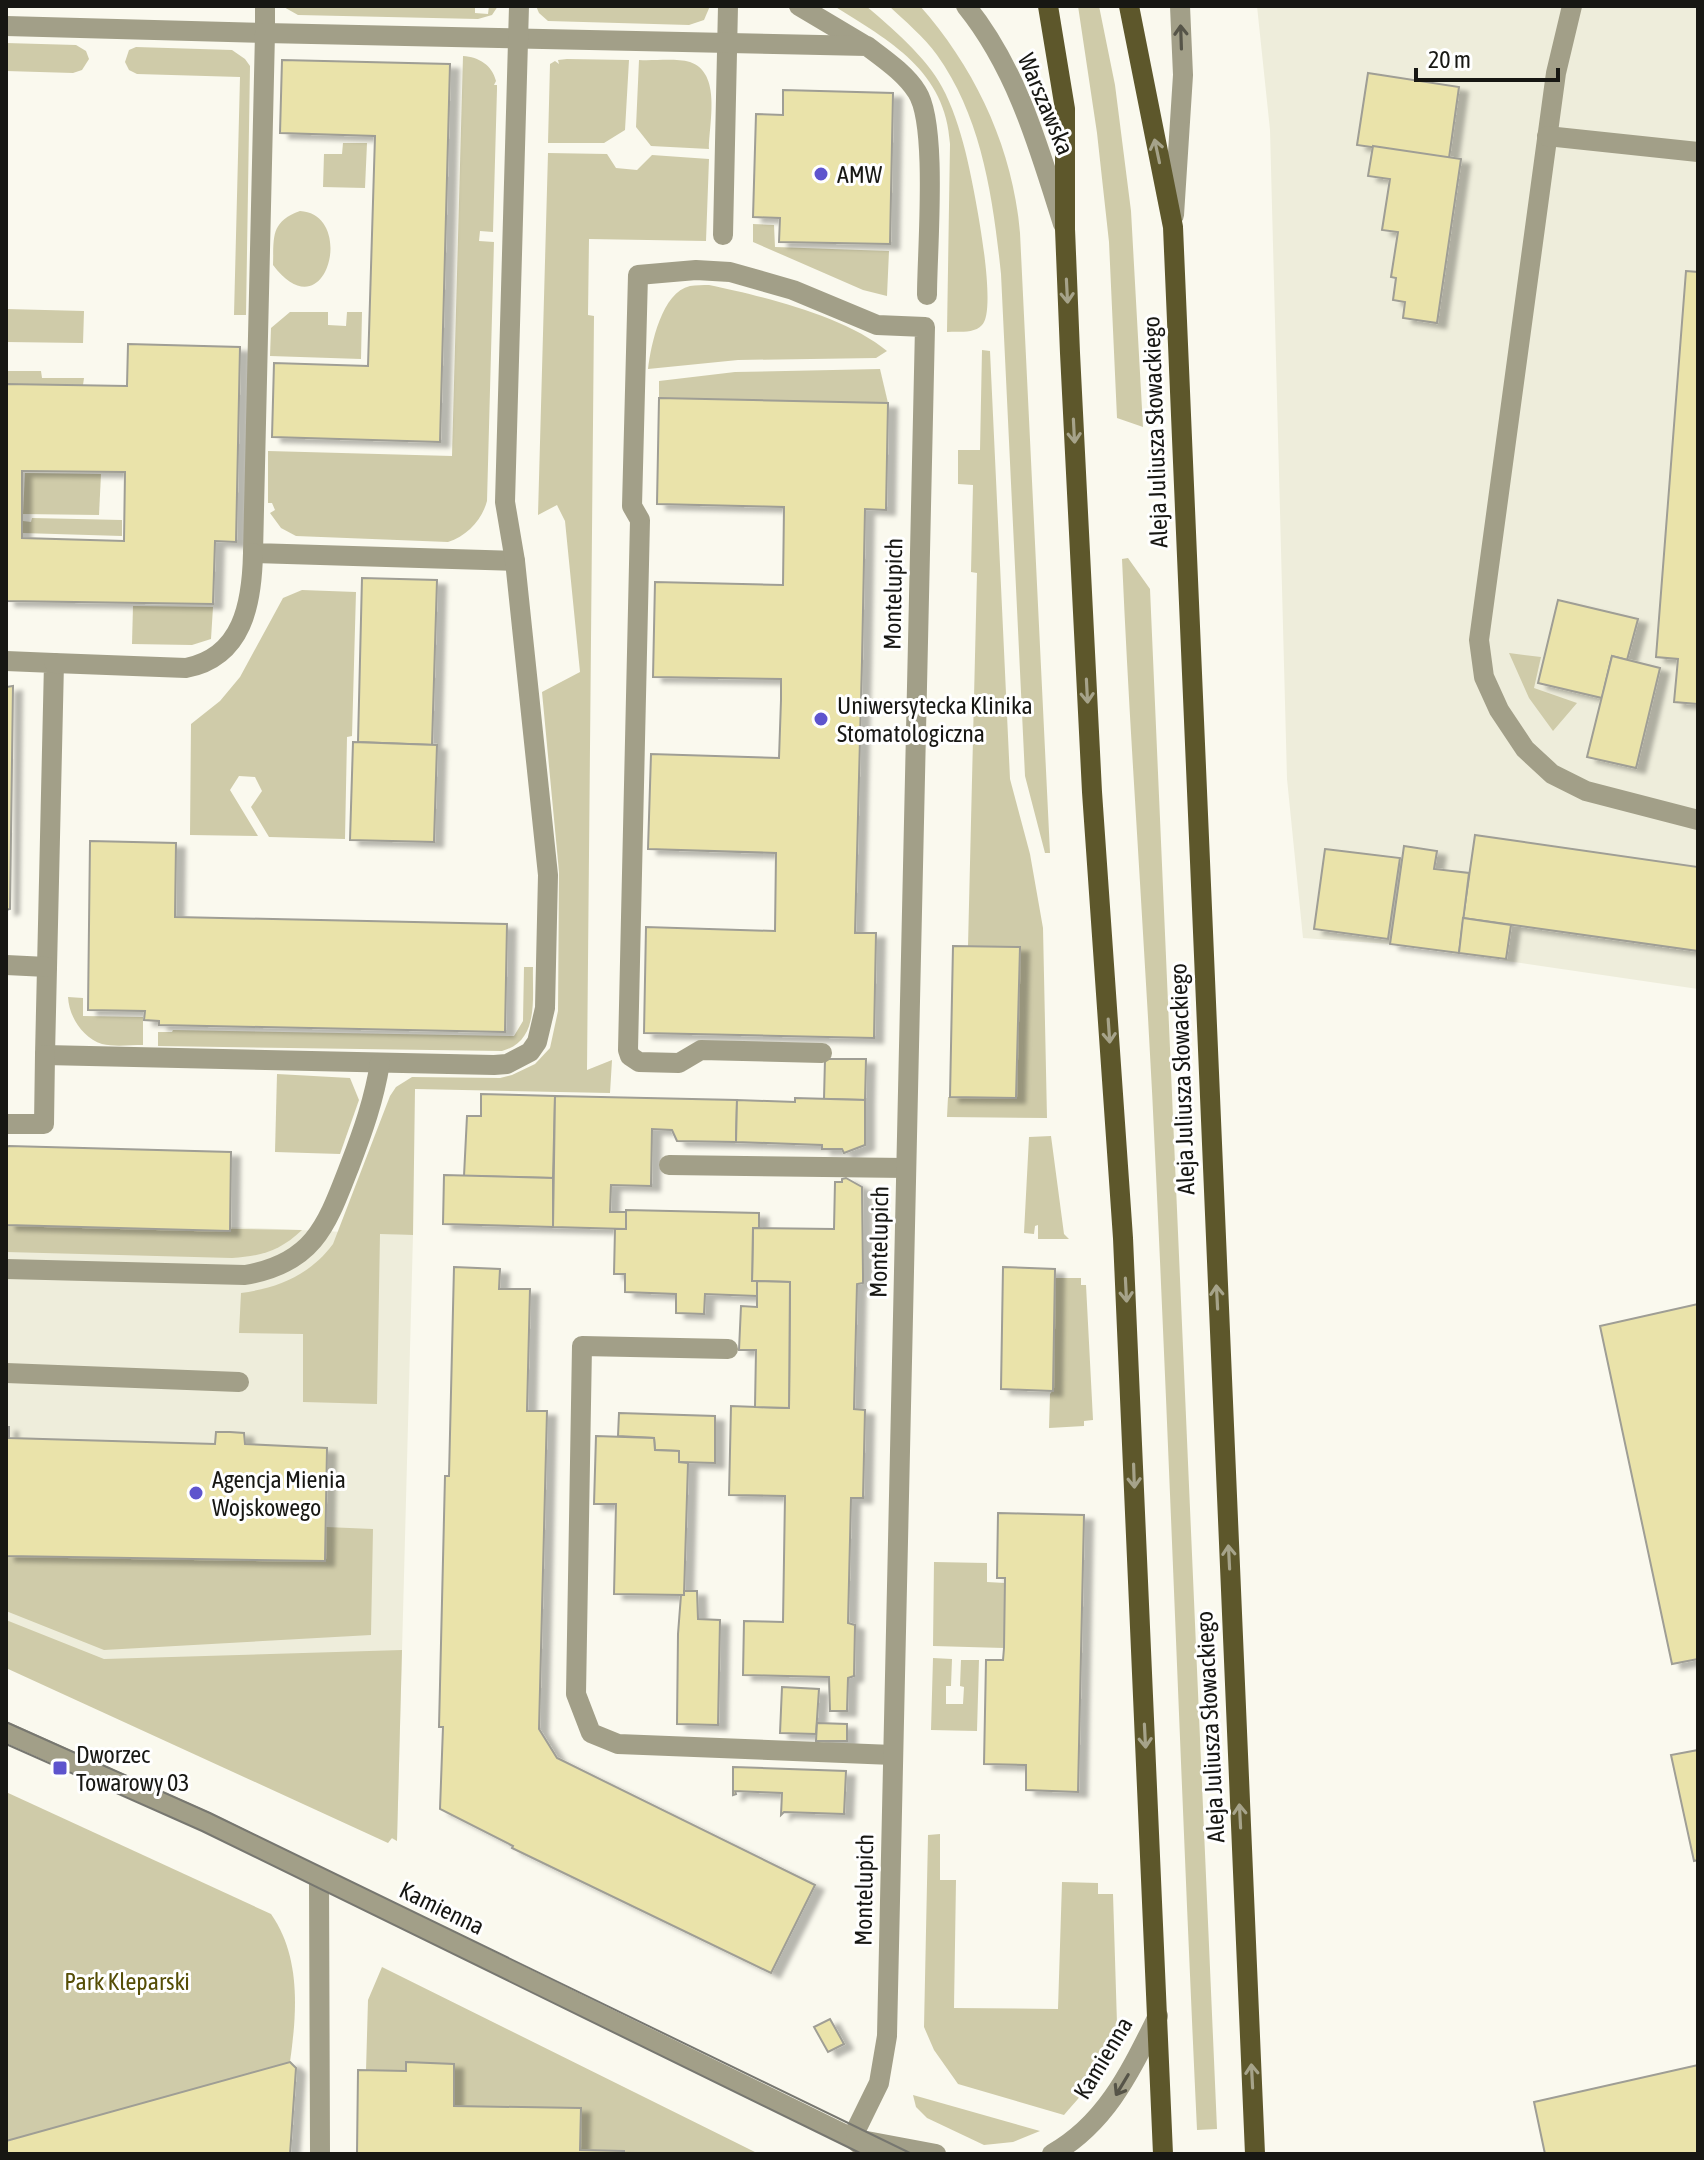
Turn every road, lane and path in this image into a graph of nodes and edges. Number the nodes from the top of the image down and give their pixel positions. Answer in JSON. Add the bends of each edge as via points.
{"nodes":[{"id":1,"x":265,"y":6,"type":"edge"},
{"id":2,"x":519,"y":6,"type":"edge"},
{"id":3,"x":728,"y":6,"type":"edge"},
{"id":4,"x":799,"y":6,"type":"edge"},
{"id":5,"x":966,"y":6,"type":"edge"},
{"id":6,"x":1048,"y":6,"type":"edge"},
{"id":7,"x":1129,"y":6,"type":"edge"},
{"id":8,"x":1180,"y":6,"type":"edge"},
{"id":9,"x":1572,"y":6,"type":"edge"},
{"id":10,"x":6,"y":26,"type":"edge"},
{"id":11,"x":265,"y":33,"type":"junction"},
{"id":12,"x":518,"y":38,"type":"junction"},
{"id":13,"x":728,"y":43,"type":"junction"},
{"id":14,"x":867,"y":46,"type":"junction"},
{"id":15,"x":1547,"y":136,"type":"junction"},
{"id":16,"x":1698,"y":152,"type":"edge"},
{"id":17,"x":1173,"y":227,"type":"junction"},
{"id":18,"x":1065,"y":229,"type":"junction"},
{"id":19,"x":723,"y":235,"type":"dead end"},
{"id":20,"x":927,"y":295,"type":"dead end"},
{"id":21,"x":253,"y":553,"type":"junction"},
{"id":22,"x":515,"y":561,"type":"junction"},
{"id":23,"x":6,"y":661,"type":"edge"},
{"id":24,"x":54,"y":663,"type":"junction"},
{"id":25,"x":1698,"y":820,"type":"edge"},
{"id":26,"x":6,"y":965,"type":"edge"},
{"id":27,"x":47,"y":967,"type":"junction"},
{"id":28,"x":822,"y":1053,"type":"dead end"},
{"id":29,"x":45,"y":1055,"type":"junction"},
{"id":30,"x":380,"y":1063,"type":"junction"},
{"id":31,"x":6,"y":1124,"type":"edge"},
{"id":32,"x":669,"y":1165,"type":"dead end"},
{"id":33,"x":906,"y":1168,"type":"junction"},
{"id":34,"x":6,"y":1269,"type":"edge"},
{"id":35,"x":728,"y":1349,"type":"dead end"},
{"id":36,"x":6,"y":1373,"type":"edge"},
{"id":37,"x":239,"y":1382,"type":"dead end"},
{"id":38,"x":6,"y":1732,"type":"edge"},
{"id":39,"x":893,"y":1755,"type":"junction"},
{"id":40,"x":319,"y":1877,"type":"junction"},
{"id":41,"x":1158,"y":2016,"type":"junction"},
{"id":42,"x":852,"y":2138,"type":"junction"},
{"id":43,"x":320,"y":2154,"type":"edge"},
{"id":44,"x":871,"y":2154,"type":"edge"},
{"id":45,"x":936,"y":2154,"type":"edge"},
{"id":46,"x":1052,"y":2154,"type":"edge"},
{"id":47,"x":1163,"y":2154,"type":"edge"},
{"id":48,"x":1255,"y":2154,"type":"edge"}],
"edges":[{"from":1,"to":11,"type":"street"},
{"from":2,"to":12,"type":"street"},
{"from":3,"to":13,"type":"street"},
{"from":4,"to":14,"type":"street"},
{"from":5,"to":18,"type":"street","name":"Warszawska","via":[[1014,84]]},
{"from":6,"to":18,"type":"main road","via":[[1065,109]]},
{"from":17,"to":7,"type":"main road","name":"Aleja Juliusza Słowackiego","one_way":true},
{"from":17,"to":8,"type":"street","one_way":true,"via":[[1183,75]]},
{"from":9,"to":15,"type":"street"},
{"from":10,"to":11,"type":"street"},
{"from":11,"to":12,"type":"street"},
{"from":11,"to":21,"type":"street"},
{"from":12,"to":13,"type":"street"},
{"from":12,"to":22,"type":"street","via":[[505,502]]},
{"from":13,"to":14,"type":"street"},
{"from":13,"to":19,"type":"street"},
{"from":14,"to":20,"type":"street","via":[[908,79],[925,108]]},
{"from":15,"to":16,"type":"street"},
{"from":15,"to":25,"type":"street","via":[[1479,640],[1484,677],[1525,749],[1552,774],[1586,791]]},
{"from":48,"to":17,"type":"main road","name":"Aleja Juliusza Słowackiego","one_way":true},
{"from":18,"to":41,"type":"main road","one_way":true,"via":[[1092,792],[1123,1238]]},
{"from":21,"to":22,"type":"street"},
{"from":21,"to":24,"type":"street","via":[[250,603],[216,658],[186,668]]},
{"from":22,"to":30,"type":"street","via":[[548,875],[542,1027],[530,1052],[507,1064]]},
{"from":23,"to":24,"type":"street"},
{"from":24,"to":27,"type":"street"},
{"from":26,"to":27,"type":"street"},
{"from":27,"to":29,"type":"street"},
{"from":28,"to":33,"type":"street","name":"Montelupich","via":[[701,1050],[679,1063],[639,1062],[628,1050],[640,520],[632,506],[638,275],[730,272],[793,290],[877,325],[925,327]]},
{"from":29,"to":30,"type":"street"},
{"from":29,"to":31,"type":"street","via":[[44,1124]]},
{"from":30,"to":34,"type":"street","via":[[371,1111],[328,1221],[287,1262],[245,1275]]},
{"from":32,"to":33,"type":"street"},
{"from":33,"to":39,"type":"street","name":"Montelupich"},
{"from":35,"to":39,"type":"street","via":[[582,1346],[576,1694],[591,1733],[618,1744]]},
{"from":36,"to":37,"type":"street"},
{"from":38,"to":40,"type":"street","name":"Kamienna"},
{"from":39,"to":42,"type":"street","name":"Montelupich","via":[[886,2045],[879,2083]]},
{"from":40,"to":42,"type":"street","name":"Kamienna"},
{"from":40,"to":43,"type":"street"},
{"from":41,"to":46,"type":"street","name":"Kamienna","one_way":true,"via":[[1113,2100],[1080,2135]]},
{"from":41,"to":47,"type":"main road"},
{"from":42,"to":44,"type":"street","name":"Kamienna"},
{"from":42,"to":45,"type":"street","name":"Kamienna"}]}
